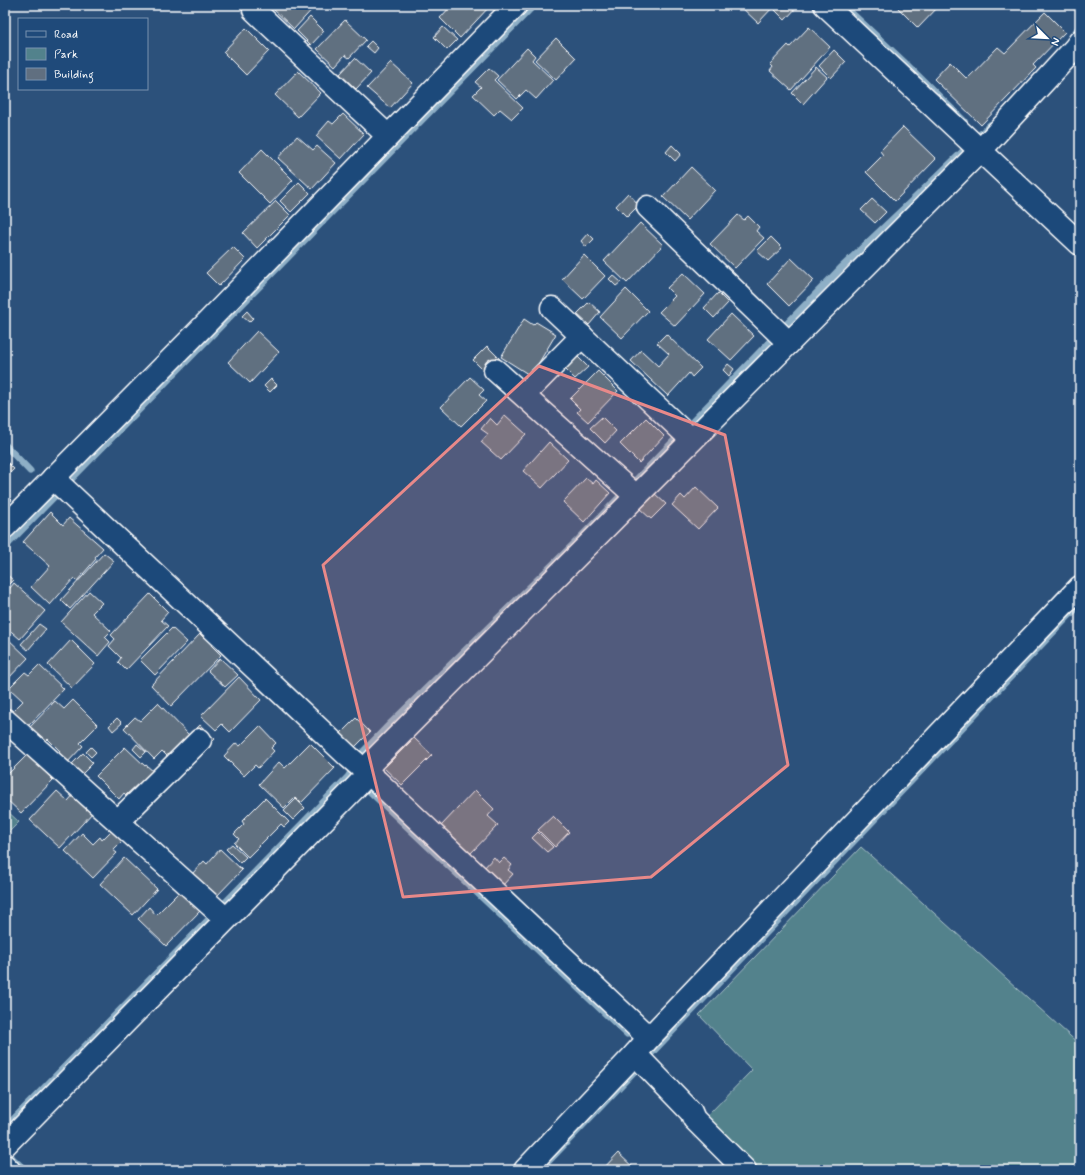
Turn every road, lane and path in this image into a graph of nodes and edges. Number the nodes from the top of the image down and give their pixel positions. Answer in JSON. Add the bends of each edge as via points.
{"nodes":[{"id":1,"x":516,"y":5,"type":"edge"},
{"id":2,"x":833,"y":7,"type":"edge"},
{"id":3,"x":254,"y":10,"type":"dead end"},
{"id":4,"x":1080,"y":41,"type":"edge"},
{"id":5,"x":388,"y":136,"type":"junction"},
{"id":6,"x":980,"y":144,"type":"junction"},
{"id":7,"x":648,"y":207,"type":"dead end"},
{"id":8,"x":1080,"y":244,"type":"edge"},
{"id":9,"x":552,"y":308,"type":"dead end"},
{"id":10,"x":582,"y":336,"type":"junction"},
{"id":11,"x":781,"y":336,"type":"junction"},
{"id":12,"x":495,"y":370,"type":"dead end"},
{"id":13,"x":524,"y":395,"type":"junction"},
{"id":14,"x":686,"y":434,"type":"junction"},
{"id":15,"x":60,"y":485,"type":"junction"},
{"id":16,"x":631,"y":490,"type":"junction"},
{"id":17,"x":5,"y":527,"type":"edge"},
{"id":18,"x":1080,"y":587,"type":"edge"},
{"id":19,"x":5,"y":720,"type":"edge"},
{"id":20,"x":200,"y":740,"type":"dead end"},
{"id":21,"x":360,"y":772,"type":"junction"},
{"id":22,"x":118,"y":821,"type":"junction"},
{"id":23,"x":220,"y":914,"type":"junction"},
{"id":24,"x":644,"y":1053,"type":"junction"},
{"id":25,"x":5,"y":1145,"type":"edge"},
{"id":26,"x":5,"y":1166,"type":"edge"},
{"id":27,"x":9,"y":1170,"type":"edge"},
{"id":28,"x":525,"y":1170,"type":"edge"},
{"id":29,"x":744,"y":1170,"type":"edge"}],
"edges":[{"from":1,"to":5,"type":"street"},
{"from":2,"to":6,"type":"street"},
{"from":3,"to":5,"type":"street"},
{"from":4,"to":6,"type":"street"},
{"from":5,"to":15,"type":"street","via":[[116,416]]},
{"from":6,"to":8,"type":"street"},
{"from":6,"to":11,"type":"street"},
{"from":7,"to":11,"type":"street"},
{"from":9,"to":10,"type":"street"},
{"from":10,"to":13,"type":"street"},
{"from":10,"to":14,"type":"street"},
{"from":11,"to":14,"type":"street"},
{"from":12,"to":13,"type":"street"},
{"from":13,"to":16,"type":"street"},
{"from":14,"to":16,"type":"street"},
{"from":15,"to":17,"type":"street"},
{"from":15,"to":21,"type":"street"},
{"from":16,"to":21,"type":"street"},
{"from":18,"to":24,"type":"street"},
{"from":19,"to":22,"type":"street"},
{"from":20,"to":22,"type":"street"},
{"from":21,"to":23,"type":"street"},
{"from":21,"to":24,"type":"street","via":[[377,781]]},
{"from":22,"to":23,"type":"street"},
{"from":23,"to":25,"type":"street"},
{"from":24,"to":28,"type":"street"},
{"from":24,"to":29,"type":"street","via":[[694,1118]]},
{"from":26,"to":27,"type":"street"}]}
